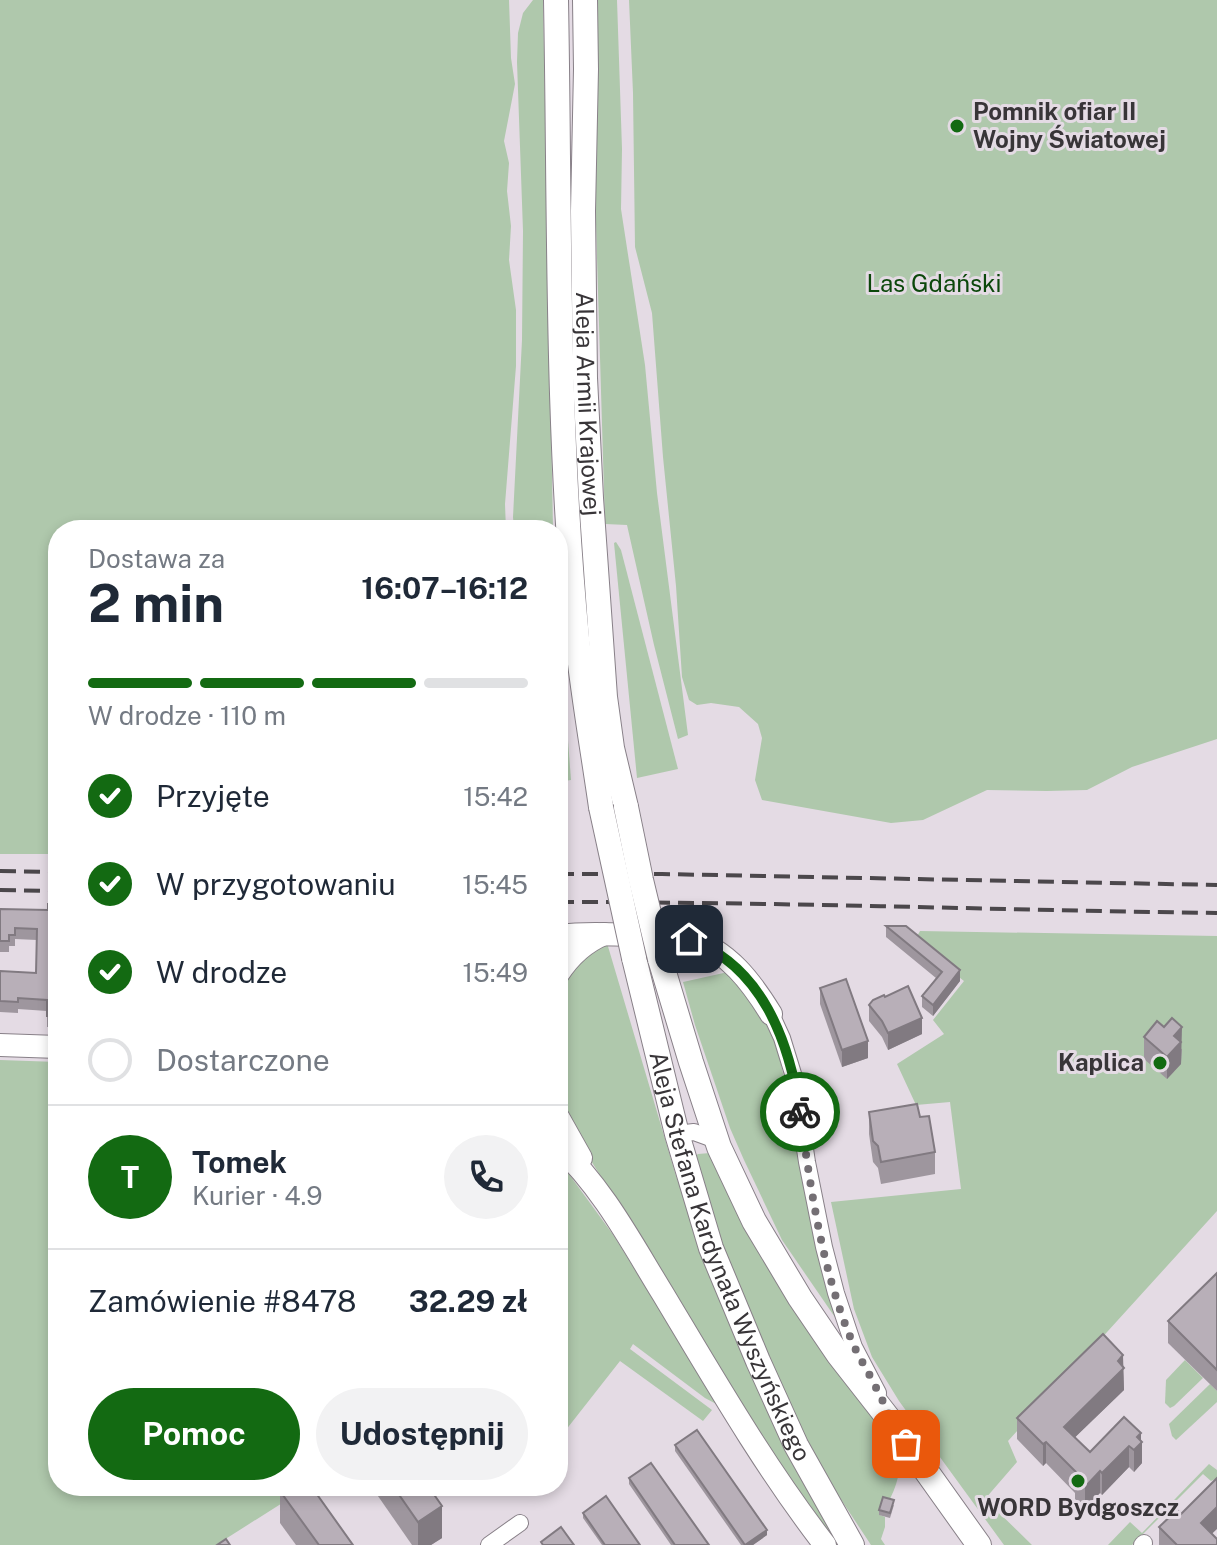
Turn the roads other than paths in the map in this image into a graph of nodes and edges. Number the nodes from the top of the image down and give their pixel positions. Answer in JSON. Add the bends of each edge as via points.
{"nodes":[{"id":1,"x":556,"y":0,"type":"edge"},
{"id":2,"x":585,"y":0,"type":"edge"},
{"id":3,"x":605,"y":934,"type":"junction"},
{"id":4,"x":568,"y":936,"type":"edge"},
{"id":5,"x":634,"y":958,"type":"joint"},
{"id":6,"x":660,"y":959,"type":"joint"},
{"id":7,"x":568,"y":963,"type":"edge"},
{"id":8,"x":771,"y":1014,"type":"joint"},
{"id":9,"x":0,"y":1045,"type":"edge"},
{"id":10,"x":48,"y":1047,"type":"edge"},
{"id":11,"x":568,"y":1134,"type":"edge"},
{"id":12,"x":677,"y":1134,"type":"junction"},
{"id":13,"x":716,"y":1140,"type":"junction"},
{"id":14,"x":568,"y":1155,"type":"edge"},
{"id":15,"x":605,"y":1199,"type":"junction"},
{"id":16,"x":892,"y":1423,"type":"junction"},
{"id":17,"x":520,"y":1523,"type":"dead end"},
{"id":18,"x":489,"y":1545,"type":"edge"},
{"id":19,"x":825,"y":1545,"type":"edge"},
{"id":20,"x":852,"y":1545,"type":"edge"},
{"id":21,"x":979,"y":1545,"type":"edge"}],
"edges":[{"from":1,"to":5,"type":"main road","name":"Aleja Armii Krajowej","bridge":true,"via":[[562,383],[577,639],[601,807]]},
{"from":2,"to":6,"type":"main road","name":"Aleja Armii Krajowej","bridge":true,"via":[[585,378],[605,697]]},
{"from":3,"to":4,"type":"street"},
{"from":3,"to":7,"type":"street"},
{"from":3,"to":8,"type":"street","via":[[677,937],[705,945],[739,969]]},
{"from":5,"to":12,"type":"main road","name":"Aleja Stefana Kardynała Wyszyńskiego"},
{"from":6,"to":13,"type":"main road","name":"Aleja Stefana Kardynała Wyszyńskiego"},
{"from":8,"to":16,"type":"street","via":[[794,1077],[836,1293],[854,1347]]},
{"from":9,"to":10,"type":"street"},
{"from":11,"to":15,"type":"street"},
{"from":12,"to":13,"type":"street","via":[[694,1132]]},
{"from":12,"to":20,"type":"main road","name":"Aleja Stefana Kardynała Wyszyńskiego","via":[[711,1248],[758,1361],[796,1445]]},
{"from":13,"to":16,"type":"main road","name":"Aleja Stefana Kardynała Wyszyńskiego","via":[[773,1256]]},
{"from":14,"to":15,"type":"street"},
{"from":15,"to":19,"type":"street","via":[[740,1421]]},
{"from":16,"to":21,"type":"main road","name":"Aleja Stefana Kardynała Wyszyńskiego"},
{"from":17,"to":18,"type":"street"}]}
